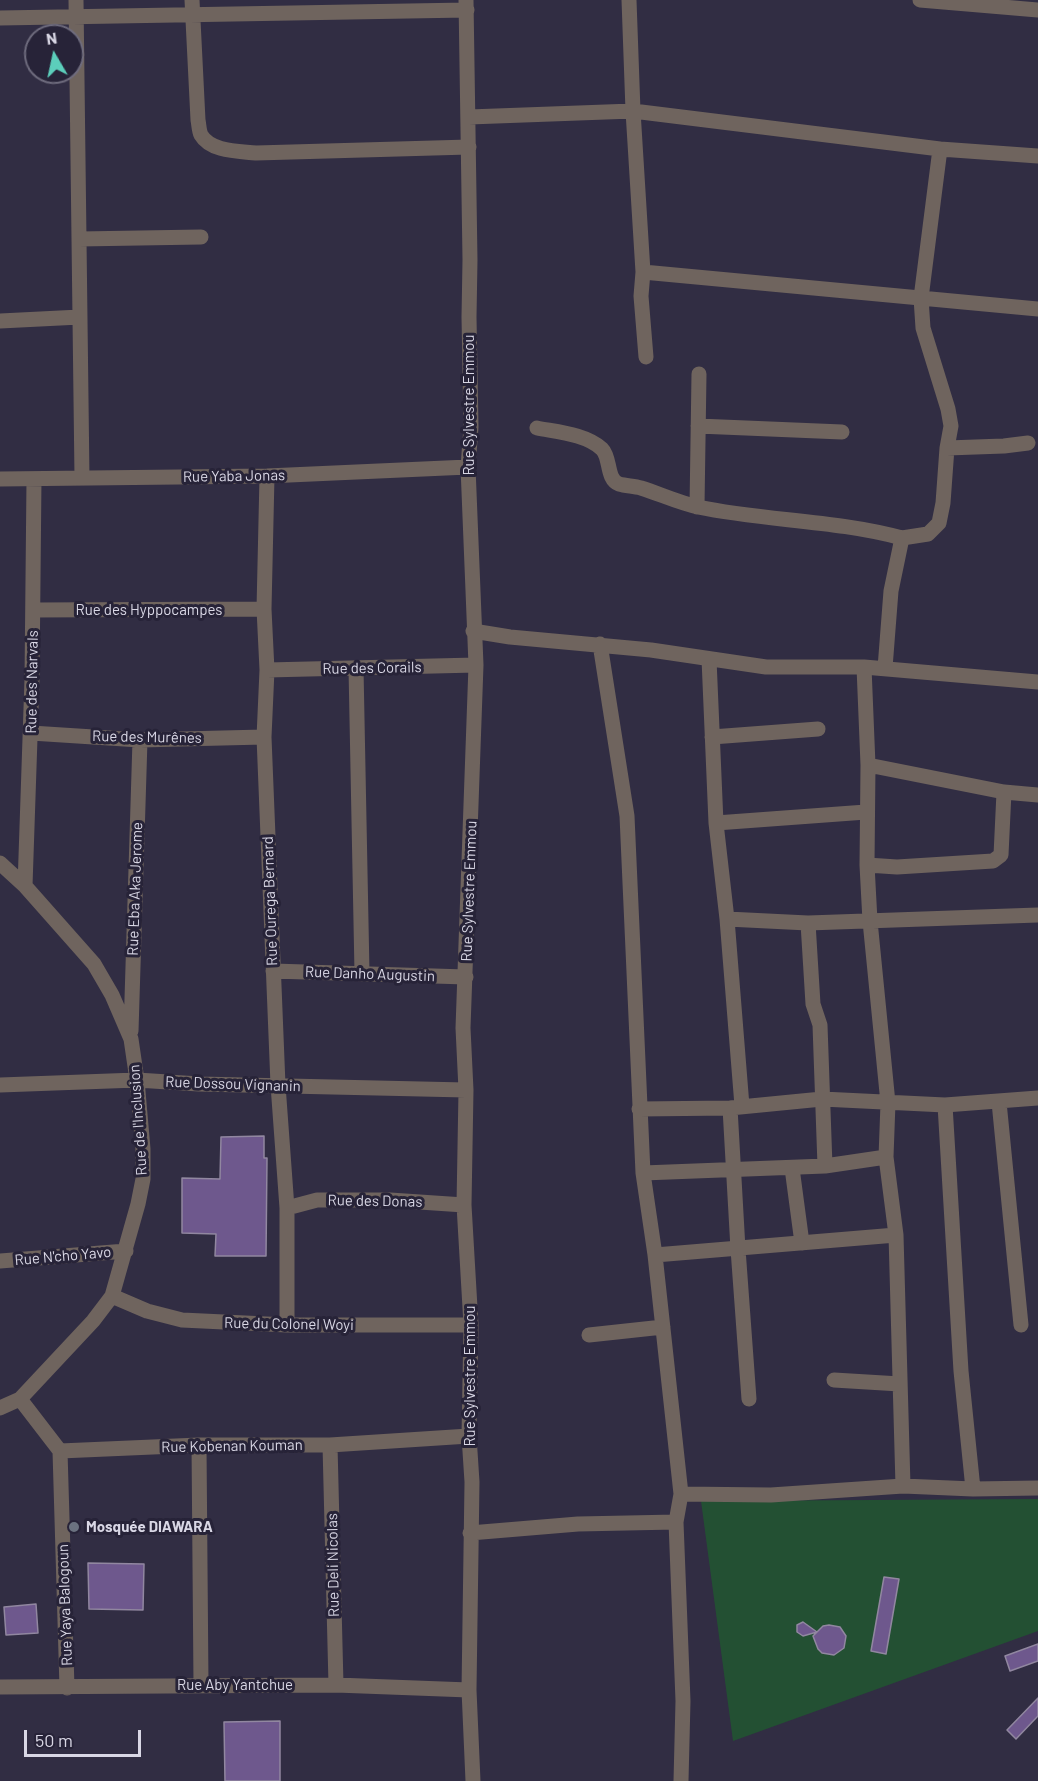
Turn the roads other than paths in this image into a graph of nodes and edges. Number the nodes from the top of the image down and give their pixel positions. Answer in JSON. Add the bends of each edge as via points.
{"nodes":[{"id":1,"x":76,"y":0,"type":"edge"},
{"id":2,"x":629,"y":0,"type":"edge"},
{"id":3,"x":920,"y":0,"type":"edge"},
{"id":4,"x":466,"y":5,"type":"edge"},
{"id":5,"x":315,"y":6,"type":"edge"},
{"id":6,"x":192,"y":7,"type":"edge"},
{"id":7,"x":1038,"y":10,"type":"edge"},
{"id":8,"x":76,"y":17,"type":"junction"},
{"id":9,"x":0,"y":18,"type":"edge"},
{"id":10,"x":633,"y":111,"type":"junction"},
{"id":11,"x":469,"y":117,"type":"junction"},
{"id":12,"x":469,"y":147,"type":"junction"},
{"id":13,"x":940,"y":149,"type":"junction"},
{"id":14,"x":1038,"y":156,"type":"edge"},
{"id":15,"x":201,"y":237,"type":"dead end"},
{"id":16,"x":79,"y":239,"type":"junction"},
{"id":17,"x":643,"y":272,"type":"junction"},
{"id":18,"x":921,"y":298,"type":"junction"},
{"id":19,"x":1038,"y":309,"type":"edge"},
{"id":20,"x":80,"y":317,"type":"junction"},
{"id":21,"x":0,"y":321,"type":"edge"},
{"id":22,"x":646,"y":357,"type":"dead end"},
{"id":23,"x":699,"y":374,"type":"dead end"},
{"id":24,"x":698,"y":426,"type":"junction"},
{"id":25,"x":537,"y":428,"type":"dead end"},
{"id":26,"x":842,"y":432,"type":"dead end"},
{"id":27,"x":1028,"y":443,"type":"dead end"},
{"id":28,"x":947,"y":448,"type":"junction"},
{"id":29,"x":468,"y":467,"type":"junction"},
{"id":30,"x":267,"y":476,"type":"junction"},
{"id":31,"x":82,"y":478,"type":"junction"},
{"id":32,"x":0,"y":479,"type":"edge"},
{"id":33,"x":34,"y":479,"type":"junction"},
{"id":34,"x":697,"y":507,"type":"junction"},
{"id":35,"x":902,"y":538,"type":"junction"},
{"id":36,"x":264,"y":609,"type":"junction"},
{"id":37,"x":34,"y":610,"type":"junction"},
{"id":38,"x":473,"y":631,"type":"junction"},
{"id":39,"x":600,"y":644,"type":"junction"},
{"id":40,"x":710,"y":659,"type":"junction"},
{"id":41,"x":476,"y":665,"type":"junction"},
{"id":42,"x":864,"y":667,"type":"junction"},
{"id":43,"x":356,"y":668,"type":"junction"},
{"id":44,"x":885,"y":668,"type":"junction"},
{"id":45,"x":267,"y":670,"type":"junction"},
{"id":46,"x":1038,"y":682,"type":"edge"},
{"id":47,"x":818,"y":729,"type":"dead end"},
{"id":48,"x":31,"y":733,"type":"junction"},
{"id":49,"x":264,"y":737,"type":"junction"},
{"id":50,"x":712,"y":737,"type":"junction"},
{"id":51,"x":140,"y":740,"type":"junction"},
{"id":52,"x":868,"y":765,"type":"junction"},
{"id":53,"x":1004,"y":792,"type":"junction"},
{"id":54,"x":1038,"y":795,"type":"edge"},
{"id":55,"x":866,"y":812,"type":"junction"},
{"id":56,"x":716,"y":823,"type":"junction"},
{"id":57,"x":0,"y":863,"type":"edge"},
{"id":58,"x":867,"y":865,"type":"junction"},
{"id":59,"x":25,"y":886,"type":"junction"},
{"id":60,"x":1038,"y":915,"type":"edge"},
{"id":61,"x":727,"y":919,"type":"junction"},
{"id":62,"x":870,"y":921,"type":"junction"},
{"id":63,"x":808,"y":922,"type":"junction"},
{"id":64,"x":273,"y":971,"type":"junction"},
{"id":65,"x":362,"y":973,"type":"junction"},
{"id":66,"x":466,"y":977,"type":"junction"},
{"id":67,"x":131,"y":1039,"type":"junction"},
{"id":68,"x":138,"y":1080,"type":"junction"},
{"id":69,"x":0,"y":1085,"type":"edge"},
{"id":70,"x":278,"y":1085,"type":"junction"},
{"id":71,"x":466,"y":1090,"type":"junction"},
{"id":72,"x":1038,"y":1098,"type":"edge"},
{"id":73,"x":822,"y":1099,"type":"junction"},
{"id":74,"x":999,"y":1102,"type":"junction"},
{"id":75,"x":888,"y":1103,"type":"junction"},
{"id":76,"x":945,"y":1105,"type":"junction"},
{"id":77,"x":736,"y":1107,"type":"junction"},
{"id":78,"x":639,"y":1109,"type":"junction"},
{"id":79,"x":886,"y":1157,"type":"junction"},
{"id":80,"x":825,"y":1166,"type":"junction"},
{"id":81,"x":735,"y":1168,"type":"junction"},
{"id":82,"x":792,"y":1168,"type":"junction"},
{"id":83,"x":643,"y":1173,"type":"junction"},
{"id":84,"x":464,"y":1205,"type":"junction"},
{"id":85,"x":286,"y":1208,"type":"junction"},
{"id":86,"x":897,"y":1236,"type":"junction"},
{"id":87,"x":802,"y":1243,"type":"junction"},
{"id":88,"x":738,"y":1249,"type":"junction"},
{"id":89,"x":126,"y":1251,"type":"junction"},
{"id":90,"x":655,"y":1255,"type":"junction"},
{"id":91,"x":0,"y":1261,"type":"edge"},
{"id":92,"x":112,"y":1296,"type":"junction"},
{"id":93,"x":287,"y":1325,"type":"junction"},
{"id":94,"x":471,"y":1325,"type":"junction"},
{"id":95,"x":1021,"y":1325,"type":"dead end"},
{"id":96,"x":663,"y":1327,"type":"junction"},
{"id":97,"x":589,"y":1335,"type":"dead end"},
{"id":98,"x":834,"y":1380,"type":"dead end"},
{"id":99,"x":900,"y":1384,"type":"junction"},
{"id":100,"x":20,"y":1399,"type":"junction"},
{"id":101,"x":749,"y":1399,"type":"dead end"},
{"id":102,"x":0,"y":1408,"type":"edge"},
{"id":103,"x":469,"y":1436,"type":"junction"},
{"id":104,"x":199,"y":1445,"type":"junction"},
{"id":105,"x":330,"y":1445,"type":"junction"},
{"id":106,"x":60,"y":1451,"type":"junction"},
{"id":107,"x":903,"y":1486,"type":"junction"},
{"id":108,"x":1038,"y":1488,"type":"edge"},
{"id":109,"x":973,"y":1489,"type":"junction"},
{"id":110,"x":681,"y":1494,"type":"junction"},
{"id":111,"x":676,"y":1522,"type":"junction"},
{"id":112,"x":470,"y":1533,"type":"junction"},
{"id":113,"x":336,"y":1684,"type":"junction"},
{"id":114,"x":201,"y":1685,"type":"junction"},
{"id":115,"x":0,"y":1687,"type":"edge"},
{"id":116,"x":67,"y":1688,"type":"junction"},
{"id":117,"x":469,"y":1690,"type":"junction"},
{"id":118,"x":473,"y":1781,"type":"edge"},
{"id":119,"x":681,"y":1781,"type":"edge"}],
"edges":[{"from":1,"to":8,"type":"street"},
{"from":2,"to":10,"type":"street"},
{"from":3,"to":7,"type":"street"},
{"from":4,"to":5,"type":"street"},
{"from":4,"to":11,"type":"street","name":"Rue Sylvestre Emmou"},
{"from":5,"to":6,"type":"street"},
{"from":6,"to":8,"type":"street"},
{"from":6,"to":12,"type":"street","via":[[198,120],[200,134],[210,144],[256,153]]},
{"from":8,"to":9,"type":"street"},
{"from":8,"to":16,"type":"street"},
{"from":10,"to":11,"type":"street"},
{"from":10,"to":13,"type":"street"},
{"from":10,"to":17,"type":"street"},
{"from":11,"to":12,"type":"street","name":"Rue Sylvestre Emmou"},
{"from":12,"to":29,"type":"street","name":"Rue Sylvestre Emmou"},
{"from":13,"to":14,"type":"street"},
{"from":13,"to":18,"type":"street"},
{"from":15,"to":16,"type":"street"},
{"from":16,"to":20,"type":"street"},
{"from":17,"to":18,"type":"street"},
{"from":17,"to":22,"type":"street"},
{"from":18,"to":19,"type":"street"},
{"from":18,"to":28,"type":"street","via":[[923,328],[951,426]]},
{"from":20,"to":21,"type":"street"},
{"from":20,"to":31,"type":"street"},
{"from":23,"to":24,"type":"street"},
{"from":24,"to":26,"type":"street"},
{"from":24,"to":34,"type":"street"},
{"from":25,"to":34,"type":"street","via":[[593,442],[604,450],[615,482]]},
{"from":27,"to":28,"type":"street"},
{"from":28,"to":35,"type":"street","via":[[939,523],[928,534]]},
{"from":29,"to":30,"type":"street","name":"Rue Yaba Jonas"},
{"from":29,"to":38,"type":"street","name":"Rue Sylvestre Emmou"},
{"from":30,"to":31,"type":"street","name":"Rue Yaba Jonas"},
{"from":30,"to":36,"type":"street","name":"Rue Ourega Bernard"},
{"from":31,"to":33,"type":"street","name":"Rue Yaba Jonas"},
{"from":32,"to":33,"type":"street","name":"Rue Yaba Jonas"},
{"from":33,"to":37,"type":"street","name":"Rue des Narvals"},
{"from":34,"to":35,"type":"street"},
{"from":35,"to":44,"type":"street","via":[[891,591]]},
{"from":36,"to":37,"type":"street","name":"Rue des Hyppocampes"},
{"from":36,"to":45,"type":"street","name":"Rue Ourega Bernard"},
{"from":37,"to":48,"type":"street","name":"Rue des Narvals"},
{"from":38,"to":39,"type":"street"},
{"from":38,"to":41,"type":"street","name":"Rue Sylvestre Emmou"},
{"from":39,"to":40,"type":"street"},
{"from":39,"to":78,"type":"street","via":[[627,816]]},
{"from":40,"to":42,"type":"street","via":[[766,667]]},
{"from":40,"to":50,"type":"street"},
{"from":41,"to":43,"type":"street","name":"Rue des Corails"},
{"from":41,"to":66,"type":"street","name":"Rue Sylvestre Emmou"},
{"from":42,"to":44,"type":"street"},
{"from":42,"to":52,"type":"street"},
{"from":43,"to":45,"type":"street","name":"Rue des Corails"},
{"from":43,"to":65,"type":"street"},
{"from":44,"to":46,"type":"street"},
{"from":45,"to":49,"type":"street","name":"Rue Ourega Bernard"},
{"from":47,"to":50,"type":"street"},
{"from":48,"to":51,"type":"street","name":"Rue des Murênes"},
{"from":48,"to":59,"type":"street","name":"Rue des Narvals"},
{"from":49,"to":51,"type":"street","name":"Rue des Murênes"},
{"from":49,"to":64,"type":"street","name":"Rue Ourega Bernard"},
{"from":50,"to":56,"type":"street"},
{"from":51,"to":67,"type":"street","name":"Rue Eba Aka Jerome"},
{"from":52,"to":53,"type":"street"},
{"from":52,"to":55,"type":"street"},
{"from":53,"to":54,"type":"street"},
{"from":53,"to":58,"type":"street","via":[[1001,855],[993,861],[907,867]]},
{"from":55,"to":56,"type":"street"},
{"from":55,"to":58,"type":"street"},
{"from":56,"to":61,"type":"street"},
{"from":57,"to":59,"type":"street","name":"Rue de l'Inclusion"},
{"from":58,"to":62,"type":"street"},
{"from":59,"to":67,"type":"street","name":"Rue de l'Inclusion","via":[[94,964]]},
{"from":60,"to":62,"type":"street"},
{"from":61,"to":63,"type":"street"},
{"from":61,"to":77,"type":"street"},
{"from":62,"to":63,"type":"street"},
{"from":62,"to":75,"type":"street"},
{"from":63,"to":73,"type":"street","via":[[813,1004],[820,1025]]},
{"from":64,"to":65,"type":"street","name":"Rue Danho Augustin"},
{"from":64,"to":70,"type":"street","name":"Rue Ourega Bernard"},
{"from":65,"to":66,"type":"street","name":"Rue Danho Augustin"},
{"from":66,"to":71,"type":"street","name":"Rue Sylvestre Emmou"},
{"from":67,"to":68,"type":"street","name":"Rue de l'Inclusion"},
{"from":68,"to":69,"type":"street","name":"Rue Dossou Vignanin"},
{"from":68,"to":70,"type":"street","name":"Rue Dossou Vignanin"},
{"from":68,"to":89,"type":"street","name":"Rue de l'Inclusion","via":[[142,1179]]},
{"from":70,"to":71,"type":"street","name":"Rue Dossou Vignanin"},
{"from":70,"to":85,"type":"street","name":"Rue Ourega Bernard"},
{"from":71,"to":84,"type":"street","name":"Rue Sylvestre Emmou"},
{"from":72,"to":74,"type":"street"},
{"from":73,"to":75,"type":"street"},
{"from":73,"to":77,"type":"street"},
{"from":73,"to":80,"type":"street"},
{"from":74,"to":76,"type":"street"},
{"from":74,"to":95,"type":"street"},
{"from":75,"to":76,"type":"street"},
{"from":75,"to":79,"type":"street"},
{"from":76,"to":109,"type":"street","via":[[961,1371]]},
{"from":77,"to":78,"type":"street"},
{"from":77,"to":81,"type":"street"},
{"from":78,"to":83,"type":"street"},
{"from":79,"to":80,"type":"street"},
{"from":79,"to":86,"type":"street"},
{"from":80,"to":82,"type":"street"},
{"from":81,"to":82,"type":"street"},
{"from":81,"to":83,"type":"street"},
{"from":81,"to":88,"type":"street"},
{"from":82,"to":87,"type":"street"},
{"from":83,"to":90,"type":"street"},
{"from":84,"to":85,"type":"street","name":"Rue des Donas","via":[[317,1200]]},
{"from":84,"to":94,"type":"street","name":"Rue Sylvestre Emmou"},
{"from":85,"to":93,"type":"street","name":"Rue Ourega Bernard"},
{"from":86,"to":87,"type":"street"},
{"from":86,"to":99,"type":"street"},
{"from":87,"to":88,"type":"street"},
{"from":88,"to":90,"type":"street"},
{"from":88,"to":101,"type":"street"},
{"from":89,"to":91,"type":"street","name":"Rue N'cho Yavo"},
{"from":89,"to":92,"type":"street","name":"Rue de l'Inclusion"},
{"from":90,"to":96,"type":"street"},
{"from":92,"to":93,"type":"street","name":"Rue du Colonel Woyi","via":[[182,1320]]},
{"from":92,"to":100,"type":"street","name":"Rue de l'Inclusion"},
{"from":93,"to":94,"type":"street","name":"Rue du Colonel Woyi"},
{"from":94,"to":103,"type":"street","name":"Rue Sylvestre Emmou"},
{"from":96,"to":97,"type":"street"},
{"from":96,"to":110,"type":"street"},
{"from":98,"to":99,"type":"street"},
{"from":99,"to":107,"type":"street"},
{"from":100,"to":102,"type":"street","name":"Rue de l'Inclusion"},
{"from":100,"to":106,"type":"street"},
{"from":103,"to":105,"type":"street","name":"Rue Kobenan Kouman"},
{"from":103,"to":112,"type":"street","name":"Rue Sylvestre Emmou"},
{"from":104,"to":105,"type":"street","name":"Rue Kobenan Kouman"},
{"from":104,"to":106,"type":"street","name":"Rue Kobenan Kouman"},
{"from":104,"to":114,"type":"street"},
{"from":105,"to":113,"type":"street","name":"Rue Deli Nicolas"},
{"from":106,"to":116,"type":"street","name":"Rue Yaya Balogoun"},
{"from":107,"to":109,"type":"street"},
{"from":107,"to":110,"type":"street","via":[[771,1495]]},
{"from":108,"to":109,"type":"street"},
{"from":110,"to":111,"type":"street"},
{"from":111,"to":112,"type":"street","via":[[578,1524]]},
{"from":111,"to":119,"type":"street","via":[[683,1701]]},
{"from":112,"to":117,"type":"street","name":"Rue Sylvestre Emmou"},
{"from":113,"to":114,"type":"street","name":"Rue Aby Yantchue"},
{"from":113,"to":117,"type":"street","name":"Rue Aby Yantchue"},
{"from":114,"to":116,"type":"street","name":"Rue Aby Yantchue"},
{"from":115,"to":116,"type":"street","name":"Rue Aby Yantchue"},
{"from":117,"to":118,"type":"street","name":"Rue Sylvestre Emmou"}]}
